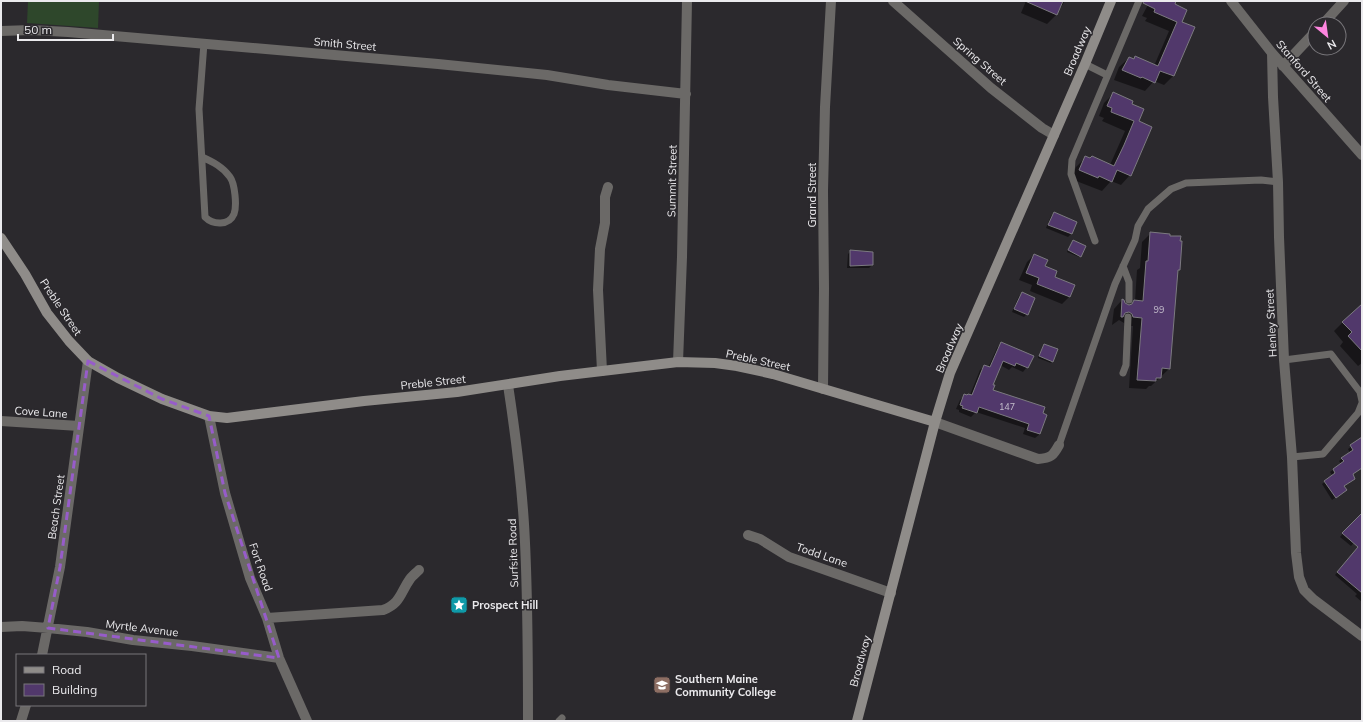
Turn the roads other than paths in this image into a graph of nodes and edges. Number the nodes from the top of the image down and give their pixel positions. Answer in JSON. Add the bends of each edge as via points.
{"nodes":[{"id":1,"x":687,"y":1,"type":"edge"},
{"id":2,"x":831,"y":1,"type":"edge"},
{"id":3,"x":893,"y":1,"type":"edge"},
{"id":4,"x":1111,"y":1,"type":"edge"},
{"id":5,"x":1139,"y":1,"type":"edge"},
{"id":6,"x":1231,"y":1,"type":"edge"},
{"id":7,"x":1344,"y":1,"type":"edge"},
{"id":8,"x":1330,"y":16,"type":"edge"},
{"id":9,"x":1,"y":31,"type":"edge"},
{"id":10,"x":1307,"y":40,"type":"edge"},
{"id":11,"x":204,"y":43,"type":"junction"},
{"id":12,"x":1272,"y":53,"type":"junction"},
{"id":13,"x":1085,"y":64,"type":"junction"},
{"id":14,"x":1283,"y":66,"type":"junction"},
{"id":15,"x":1107,"y":75,"type":"junction"},
{"id":16,"x":686,"y":94,"type":"junction"},
{"id":17,"x":1054,"y":135,"type":"junction"},
{"id":18,"x":1362,"y":155,"type":"edge"},
{"id":19,"x":202,"y":157,"type":"junction"},
{"id":20,"x":1278,"y":182,"type":"junction"},
{"id":21,"x":608,"y":187,"type":"dead end"},
{"id":22,"x":1,"y":238,"type":"edge"},
{"id":23,"x":1095,"y":241,"type":"dead end"},
{"id":24,"x":1123,"y":266,"type":"junction"},
{"id":25,"x":1129,"y":300,"type":"dead end"},
{"id":26,"x":1128,"y":317,"type":"dead end"},
{"id":27,"x":1284,"y":360,"type":"junction"},
{"id":28,"x":88,"y":361,"type":"junction"},
{"id":29,"x":678,"y":362,"type":"junction"},
{"id":30,"x":602,"y":371,"type":"junction"},
{"id":31,"x":1123,"y":373,"type":"dead end"},
{"id":32,"x":508,"y":385,"type":"junction"},
{"id":33,"x":823,"y":389,"type":"junction"},
{"id":34,"x":1362,"y":402,"type":"edge"},
{"id":35,"x":209,"y":416,"type":"junction"},
{"id":36,"x":1,"y":421,"type":"edge"},
{"id":37,"x":935,"y":422,"type":"junction"},
{"id":38,"x":79,"y":426,"type":"junction"},
{"id":39,"x":1059,"y":444,"type":"joint"},
{"id":40,"x":1292,"y":457,"type":"junction"},
{"id":41,"x":748,"y":535,"type":"dead end"},
{"id":42,"x":419,"y":570,"type":"dead end"},
{"id":43,"x":891,"y":593,"type":"junction"},
{"id":44,"x":267,"y":618,"type":"junction"},
{"id":45,"x":1,"y":627,"type":"edge"},
{"id":46,"x":48,"y":628,"type":"junction"},
{"id":47,"x":1362,"y":636,"type":"edge"},
{"id":48,"x":42,"y":654,"type":"edge"},
{"id":49,"x":279,"y":658,"type":"junction"},
{"id":50,"x":26,"y":706,"type":"edge"},
{"id":51,"x":21,"y":721,"type":"edge"},
{"id":52,"x":307,"y":721,"type":"edge"},
{"id":53,"x":528,"y":721,"type":"edge"},
{"id":54,"x":857,"y":721,"type":"edge"}],
"edges":[{"from":1,"to":16,"type":"street","name":"Summit Street"},
{"from":2,"to":33,"type":"street","name":"Grand Street","via":[[823,191]]},
{"from":3,"to":17,"type":"street","name":"Spring Street","via":[[991,88]]},
{"from":4,"to":13,"type":"street","name":"Broadway"},
{"from":5,"to":15,"type":"lane"},
{"from":6,"to":12,"type":"street","name":"Stanford Street"},
{"from":7,"to":8,"type":"street"},
{"from":9,"to":11,"type":"street","name":"Smith Street","via":[[68,32]]},
{"from":10,"to":14,"type":"street"},
{"from":11,"to":16,"type":"street","name":"Smith Street","via":[[438,64]]},
{"from":11,"to":19,"type":"lane","via":[[199,109]]},
{"from":12,"to":14,"type":"street","name":"Stanford Street"},
{"from":12,"to":20,"type":"street","name":"Henley Street"},
{"from":13,"to":15,"type":"lane"},
{"from":13,"to":17,"type":"street","name":"Broadway"},
{"from":14,"to":18,"type":"street","name":"Stanford Street"},
{"from":15,"to":23,"type":"lane","via":[[1072,160],[1071,174]]},
{"from":16,"to":29,"type":"street","name":"Summit Street"},
{"from":17,"to":37,"type":"street","name":"Broadway","via":[[950,373]]},
{"from":19,"to":19,"type":"lane","via":[[205,217],[215,224],[224,223],[230,220],[234,213],[232,178],[220,167]]},
{"from":20,"to":24,"type":"lane","via":[[1261,180],[1186,183],[1171,189],[1148,209],[1138,226],[1135,240]]},
{"from":20,"to":27,"type":"street","name":"Henley Street"},
{"from":21,"to":30,"type":"street","via":[[605,197],[598,290]]},
{"from":22,"to":28,"type":"street","name":"Preble Street","via":[[48,313]]},
{"from":24,"to":25,"type":"lane","via":[[1129,282]]},
{"from":24,"to":39,"type":"lane"},
{"from":26,"to":31,"type":"lane","via":[[1126,364]]},
{"from":27,"to":34,"type":"lane","via":[[1332,354],[1360,392]]},
{"from":27,"to":40,"type":"street","name":"Henley Street"},
{"from":28,"to":35,"type":"street","name":"Preble Street","via":[[162,399]]},
{"from":28,"to":38,"type":"street","name":"Beach Street"},
{"from":29,"to":30,"type":"street","name":"Preble Street"},
{"from":29,"to":33,"type":"street","name":"Preble Street","via":[[737,366]]},
{"from":30,"to":32,"type":"street","name":"Preble Street"},
{"from":32,"to":35,"type":"street","name":"Preble Street","via":[[228,418]]},
{"from":32,"to":53,"type":"street","name":"Surfsite Road","via":[[524,524]]},
{"from":33,"to":37,"type":"street","name":"Preble Street"},
{"from":34,"to":40,"type":"lane","via":[[1358,413],[1323,454]]},
{"from":35,"to":44,"type":"street","name":"Fort Road","via":[[225,493],[250,578]]},
{"from":36,"to":38,"type":"street","name":"Cove Lane"},
{"from":37,"to":39,"type":"street","via":[[1038,460],[1054,455]]},
{"from":37,"to":43,"type":"street","name":"Broadway"},
{"from":38,"to":46,"type":"street","name":"Beach Street","via":[[60,568]]},
{"from":40,"to":47,"type":"street","name":"Henley Street","via":[[1296,553],[1299,577],[1304,590],[1318,604]]},
{"from":41,"to":43,"type":"street","name":"Todd Lane","via":[[760,539],[789,557]]},
{"from":42,"to":44,"type":"street","via":[[410,578],[399,599],[383,610]]},
{"from":43,"to":54,"type":"street","name":"Broadway"},
{"from":44,"to":49,"type":"street","name":"Fort Road"},
{"from":45,"to":46,"type":"street","name":"Myrtle Avenue"},
{"from":46,"to":48,"type":"street","name":"Beach Street"},
{"from":46,"to":49,"type":"street","name":"Myrtle Avenue"},
{"from":49,"to":52,"type":"street","name":"Fort Road"},
{"from":50,"to":51,"type":"street"}]}
